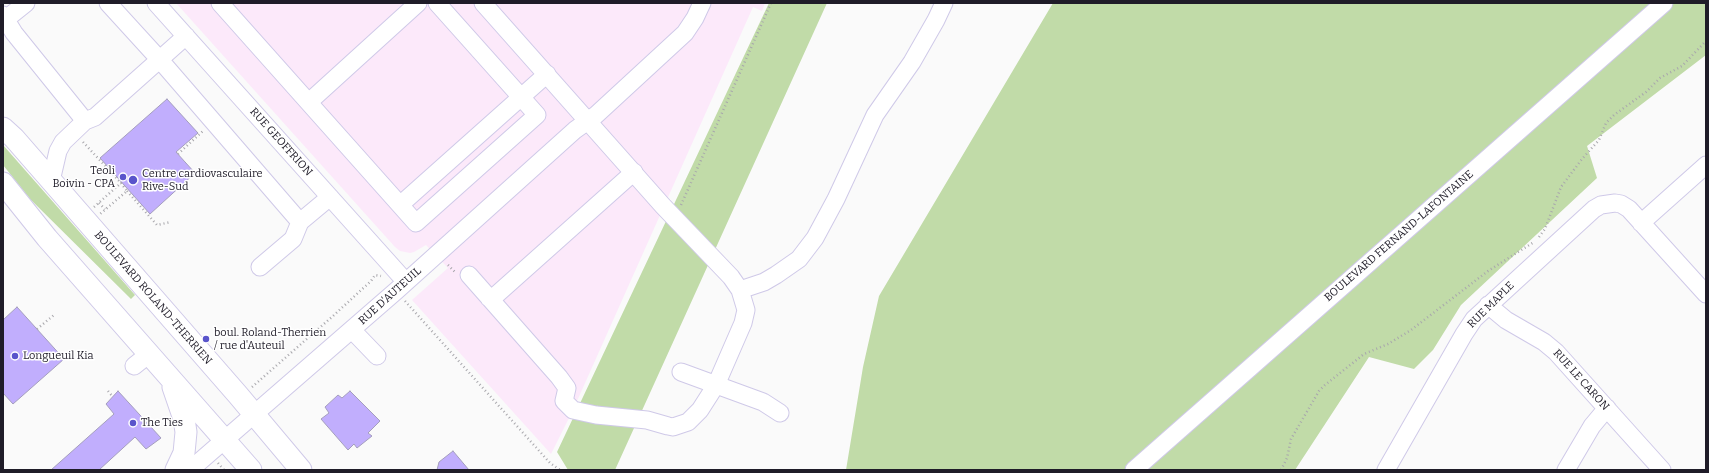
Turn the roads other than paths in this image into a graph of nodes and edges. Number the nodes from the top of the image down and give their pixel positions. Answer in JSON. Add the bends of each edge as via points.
{"nodes":[{"id":1,"x":26,"y":3,"type":"edge"},
{"id":2,"x":108,"y":3,"type":"edge"},
{"id":3,"x":156,"y":3,"type":"edge"},
{"id":4,"x":220,"y":3,"type":"edge"},
{"id":5,"x":418,"y":3,"type":"edge"},
{"id":6,"x":437,"y":3,"type":"edge"},
{"id":7,"x":483,"y":3,"type":"edge"},
{"id":8,"x":702,"y":3,"type":"edge"},
{"id":9,"x":944,"y":3,"type":"edge"},
{"id":10,"x":1664,"y":3,"type":"edge"},
{"id":11,"x":4,"y":17,"type":"edge"},
{"id":12,"x":186,"y":36,"type":"junction"},
{"id":13,"x":160,"y":60,"type":"junction"},
{"id":14,"x":547,"y":74,"type":"junction"},
{"id":15,"x":522,"y":97,"type":"junction"},
{"id":16,"x":309,"y":102,"type":"junction"},
{"id":17,"x":3,"y":121,"type":"edge"},
{"id":18,"x":588,"y":122,"type":"junction"},
{"id":19,"x":81,"y":129,"type":"junction"},
{"id":20,"x":8,"y":133,"type":"edge"},
{"id":21,"x":1706,"y":165,"type":"edge"},
{"id":22,"x":634,"y":172,"type":"junction"},
{"id":23,"x":51,"y":181,"type":"junction"},
{"id":24,"x":7,"y":190,"type":"edge"},
{"id":25,"x":330,"y":197,"type":"junction"},
{"id":26,"x":400,"y":205,"type":"junction"},
{"id":27,"x":300,"y":222,"type":"junction"},
{"id":28,"x":1641,"y":223,"type":"junction"},
{"id":29,"x":260,"y":267,"type":"dead end"},
{"id":30,"x":462,"y":273,"type":"road end"},
{"id":31,"x":406,"y":282,"type":"junction"},
{"id":32,"x":740,"y":290,"type":"junction"},
{"id":33,"x":1706,"y":294,"type":"edge"},
{"id":34,"x":489,"y":298,"type":"junction"},
{"id":35,"x":1488,"y":304,"type":"junction"},
{"id":36,"x":352,"y":330,"type":"junction"},
{"id":37,"x":377,"y":356,"type":"dead end"},
{"id":38,"x":681,"y":372,"type":"dead end"},
{"id":39,"x":170,"y":377,"type":"junction"},
{"id":40,"x":716,"y":385,"type":"junction"},
{"id":41,"x":1607,"y":408,"type":"junction"},
{"id":42,"x":780,"y":413,"type":"dead end"},
{"id":43,"x":254,"y":415,"type":"junction"},
{"id":44,"x":225,"y":440,"type":"junction"},
{"id":45,"x":176,"y":470,"type":"edge"},
{"id":46,"x":190,"y":470,"type":"edge"},
{"id":47,"x":251,"y":470,"type":"edge"},
{"id":48,"x":301,"y":470,"type":"edge"},
{"id":49,"x":1134,"y":470,"type":"edge"},
{"id":50,"x":1386,"y":470,"type":"edge"},
{"id":51,"x":1566,"y":470,"type":"edge"},
{"id":52,"x":1662,"y":470,"type":"edge"}],
"edges":[{"from":1,"to":11,"type":"street"},
{"from":2,"to":13,"type":"street"},
{"from":3,"to":12,"type":"street","name":"RUE GEOFFRION"},
{"from":4,"to":16,"type":"street"},
{"from":5,"to":16,"type":"street"},
{"from":6,"to":15,"type":"street"},
{"from":7,"to":14,"type":"street"},
{"from":8,"to":18,"type":"street","name":"RUE D'AUTEUIL","via":[[685,33]]},
{"from":9,"to":32,"type":"street","via":[[912,62],[875,115],[815,238],[799,259],[776,275]]},
{"from":10,"to":49,"type":"street","name":"BOULEVARD FERNAND-LAFONTAINE"},
{"from":11,"to":19,"type":"street"},
{"from":12,"to":13,"type":"street"},
{"from":12,"to":25,"type":"street","name":"RUE GEOFFRION"},
{"from":13,"to":19,"type":"street"},
{"from":13,"to":27,"type":"street"},
{"from":14,"to":15,"type":"street"},
{"from":14,"to":18,"type":"street"},
{"from":15,"to":26,"type":"street"},
{"from":15,"to":26,"type":"street","via":[[537,115],[416,223]]},
{"from":16,"to":26,"type":"street"},
{"from":17,"to":20,"type":"main road","name":"BOULEVARD ROLAND-THERRIEN"},
{"from":18,"to":22,"type":"street"},
{"from":18,"to":31,"type":"street","name":"RUE D'AUTEUIL","via":[[575,130]]},
{"from":19,"to":23,"type":"street","via":[[67,137],[60,146]]},
{"from":20,"to":23,"type":"main road","name":"BOULEVARD ROLAND-THERRIEN"},
{"from":21,"to":28,"type":"street"},
{"from":22,"to":32,"type":"street"},
{"from":22,"to":34,"type":"street","via":[[495,296]]},
{"from":23,"to":43,"type":"main road","name":"BOULEVARD ROLAND-THERRIEN"},
{"from":24,"to":39,"type":"main road","via":[[142,360]]},
{"from":25,"to":27,"type":"street"},
{"from":25,"to":31,"type":"street","name":"RUE GEOFFRION"},
{"from":27,"to":29,"type":"street","via":[[294,239]]},
{"from":28,"to":33,"type":"street","name":"RUE MAPLE"},
{"from":28,"to":35,"type":"street","name":"RUE MAPLE","via":[[1621,204],[1601,205]]},
{"from":30,"to":34,"type":"street"},
{"from":31,"to":36,"type":"street","name":"RUE D'AUTEUIL"},
{"from":32,"to":40,"type":"street","via":[[745,302],[745,315]]},
{"from":34,"to":40,"type":"street","via":[[567,388],[564,401],[573,410],[647,420],[673,427],[694,418]]},
{"from":35,"to":41,"type":"street","name":"RUE LE CARON","via":[[1506,320],[1550,346]]},
{"from":35,"to":50,"type":"street","name":"RUE MAPLE","via":[[1468,326]]},
{"from":36,"to":37,"type":"street"},
{"from":36,"to":43,"type":"street","name":"RUE D'AUTEUIL"},
{"from":38,"to":40,"type":"street"},
{"from":39,"to":44,"type":"main road"},
{"from":39,"to":45,"type":"main road","via":[[186,432],[184,452]]},
{"from":40,"to":42,"type":"street","via":[[763,402]]},
{"from":41,"to":51,"type":"street","via":[[1592,426]]},
{"from":41,"to":52,"type":"street","name":"RUE LE CARON"},
{"from":43,"to":44,"type":"street","name":"RUE D'AUTEUIL"},
{"from":43,"to":48,"type":"main road","name":"BOULEVARD ROLAND-THERRIEN"},
{"from":44,"to":46,"type":"street","name":"RUE D'AUTEUIL"},
{"from":44,"to":47,"type":"main road"}]}
